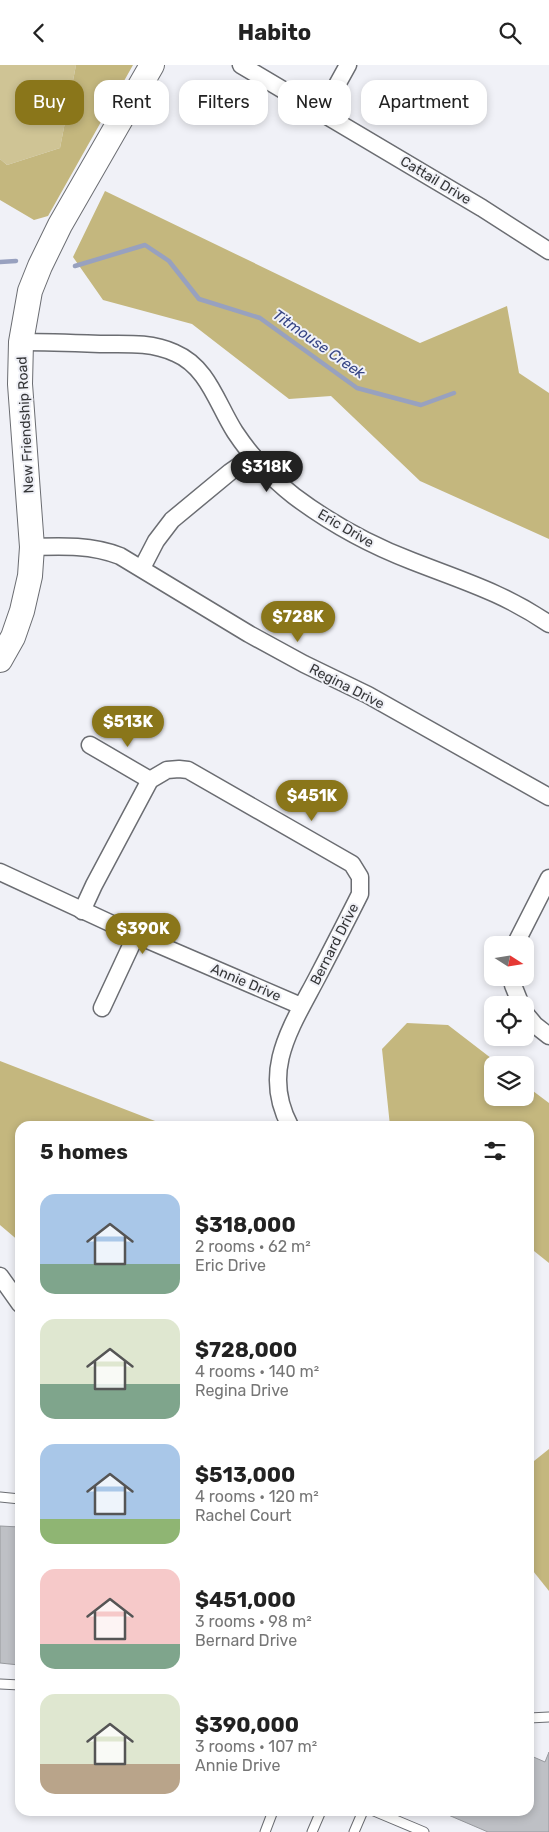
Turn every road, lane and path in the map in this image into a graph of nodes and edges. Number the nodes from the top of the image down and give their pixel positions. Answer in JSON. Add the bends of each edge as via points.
{"nodes":[{"id":1,"x":152,"y":65,"type":"edge"},
{"id":2,"x":241,"y":65,"type":"edge"},
{"id":3,"x":348,"y":65,"type":"edge"},
{"id":4,"x":340,"y":80,"type":"edge"},
{"id":5,"x":278,"y":86,"type":"edge"},
{"id":6,"x":344,"y":125,"type":"edge"},
{"id":7,"x":549,"y":251,"type":"edge"},
{"id":8,"x":21,"y":342,"type":"junction"},
{"id":9,"x":252,"y":456,"type":"junction"},
{"id":10,"x":32,"y":547,"type":"junction"},
{"id":11,"x":142,"y":568,"type":"junction"},
{"id":12,"x":549,"y":624,"type":"edge"},
{"id":13,"x":0,"y":660,"type":"edge"},
{"id":14,"x":90,"y":745,"type":"dead end"},
{"id":15,"x":150,"y":780,"type":"junction"},
{"id":16,"x":549,"y":797,"type":"edge"},
{"id":17,"x":0,"y":872,"type":"edge"},
{"id":18,"x":549,"y":878,"type":"edge"},
{"id":19,"x":82,"y":911,"type":"junction"},
{"id":20,"x":136,"y":935,"type":"junction"},
{"id":21,"x":520,"y":936,"type":"edge"},
{"id":22,"x":301,"y":1006,"type":"junction"},
{"id":23,"x":102,"y":1008,"type":"dead end"},
{"id":24,"x":534,"y":1024,"type":"edge"},
{"id":25,"x":549,"y":1036,"type":"edge"},
{"id":26,"x":288,"y":1121,"type":"edge"},
{"id":27,"x":0,"y":1276,"type":"edge"},
{"id":28,"x":15,"y":1297,"type":"edge"},
{"id":29,"x":0,"y":1497,"type":"edge"},
{"id":30,"x":15,"y":1498,"type":"edge"},
{"id":31,"x":0,"y":1683,"type":"edge"},
{"id":32,"x":15,"y":1684,"type":"edge"},
{"id":33,"x":549,"y":1717,"type":"edge"},
{"id":34,"x":534,"y":1718,"type":"edge"},
{"id":35,"x":271,"y":1816,"type":"edge"},
{"id":36,"x":319,"y":1816,"type":"edge"},
{"id":37,"x":361,"y":1816,"type":"edge"},
{"id":38,"x":382,"y":1816,"type":"edge"},
{"id":39,"x":401,"y":1827,"type":"edge"},
{"id":40,"x":265,"y":1832,"type":"edge"},
{"id":41,"x":312,"y":1832,"type":"edge"},
{"id":42,"x":354,"y":1832,"type":"edge"},
{"id":43,"x":424,"y":1832,"type":"edge"}],
"edges":[{"from":1,"to":8,"type":"street","name":"New Friendship Road","via":[[40,266],[30,291]]},
{"from":2,"to":5,"type":"street","name":"Cattail Drive"},
{"from":3,"to":4,"type":"street"},
{"from":6,"to":7,"type":"street","name":"Cattail Drive"},
{"from":8,"to":9,"type":"street","name":"Eric Drive","via":[[146,345],[176,353],[205,377]]},
{"from":8,"to":10,"type":"street","name":"New Friendship Road","via":[[20,383]]},
{"from":9,"to":11,"type":"street","via":[[172,520]]},
{"from":9,"to":12,"type":"street","name":"Eric Drive","via":[[294,496],[355,535],[499,594]]},
{"from":10,"to":11,"type":"street","name":"Regina Drive","via":[[95,548]]},
{"from":10,"to":13,"type":"street","name":"New Friendship Road","via":[[30,576],[22,611]]},
{"from":11,"to":16,"type":"street","name":"Regina Drive","via":[[249,634],[368,695]]},
{"from":14,"to":15,"type":"street"},
{"from":15,"to":19,"type":"street"},
{"from":15,"to":22,"type":"street","name":"Bernard Drive","via":[[167,770],[188,770],[348,860],[358,872],[360,895]]},
{"from":17,"to":19,"type":"street","name":"Annie Drive"},
{"from":18,"to":21,"type":"street"},
{"from":19,"to":20,"type":"street","name":"Annie Drive"},
{"from":20,"to":22,"type":"street","name":"Annie Drive"},
{"from":20,"to":23,"type":"street"},
{"from":22,"to":26,"type":"street","name":"Bernard Drive","via":[[278,1065],[280,1103]]},
{"from":24,"to":25,"type":"street"},
{"from":27,"to":28,"type":"street"},
{"from":29,"to":30,"type":"lane"},
{"from":31,"to":32,"type":"lane"},
{"from":33,"to":34,"type":"lane"},
{"from":35,"to":40,"type":"lane"},
{"from":36,"to":41,"type":"lane"},
{"from":37,"to":42,"type":"lane"},
{"from":38,"to":39,"type":"lane"},
{"from":39,"to":43,"type":"lane"}]}
